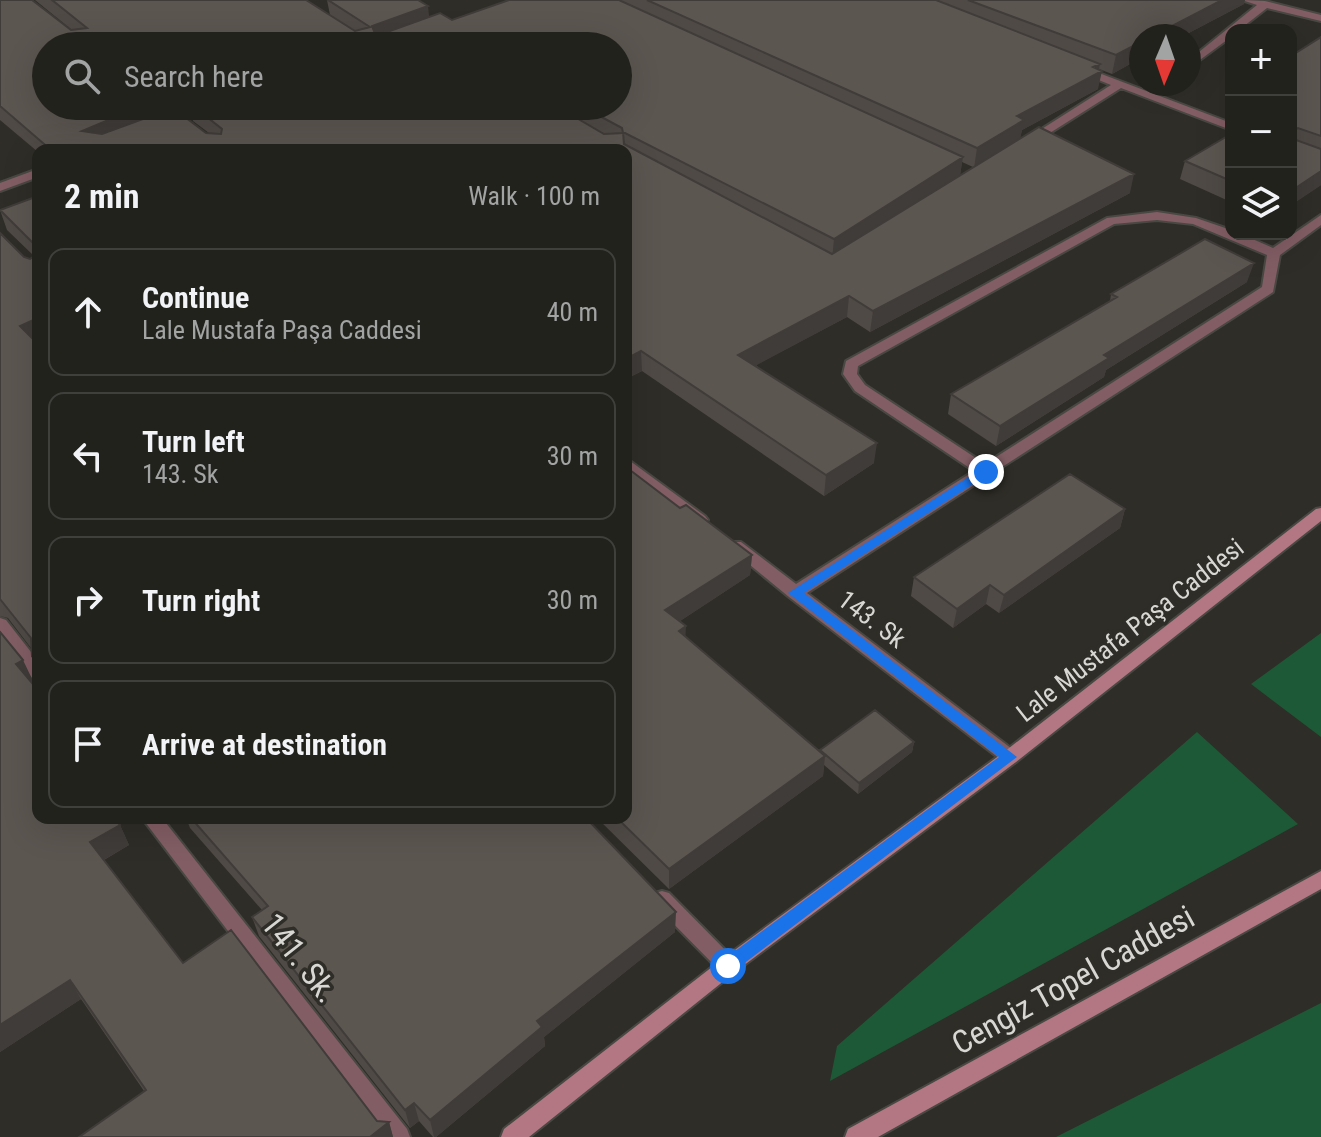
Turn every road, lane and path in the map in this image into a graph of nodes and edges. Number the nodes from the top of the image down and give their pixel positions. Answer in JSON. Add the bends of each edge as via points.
{"nodes":[{"id":1,"x":1247,"y":0,"type":"edge"},
{"id":2,"x":1265,"y":4,"type":"junction"},
{"id":3,"x":1321,"y":5,"type":"edge"},
{"id":4,"x":1318,"y":17,"type":"edge"},
{"id":5,"x":1241,"y":24,"type":"edge"},
{"id":6,"x":1225,"y":37,"type":"edge"},
{"id":7,"x":1201,"y":56,"type":"edge"},
{"id":8,"x":1076,"y":67,"type":"edge"},
{"id":9,"x":1120,"y":84,"type":"junction"},
{"id":10,"x":1129,"y":88,"type":"edge"},
{"id":11,"x":1150,"y":96,"type":"edge"},
{"id":12,"x":176,"y":120,"type":"edge"},
{"id":13,"x":1225,"y":125,"type":"edge"},
{"id":14,"x":151,"y":129,"type":"edge"},
{"id":15,"x":1015,"y":151,"type":"edge"},
{"id":16,"x":32,"y":175,"type":"edge"},
{"id":17,"x":0,"y":187,"type":"edge"},
{"id":18,"x":1321,"y":219,"type":"edge"},
{"id":19,"x":1274,"y":253,"type":"junction"},
{"id":20,"x":632,"y":468,"type":"edge"},
{"id":21,"x":986,"y":472,"type":"junction"},
{"id":22,"x":1321,"y":513,"type":"edge"},
{"id":23,"x":795,"y":593,"type":"junction"},
{"id":24,"x":0,"y":624,"type":"edge"},
{"id":25,"x":32,"y":665,"type":"edge"},
{"id":26,"x":1010,"y":757,"type":"junction"},
{"id":27,"x":156,"y":824,"type":"edge"},
{"id":28,"x":1321,"y":879,"type":"edge"},
{"id":29,"x":644,"y":881,"type":"edge"},
{"id":30,"x":728,"y":966,"type":"junction"},
{"id":31,"x":399,"y":1137,"type":"edge"},
{"id":32,"x":512,"y":1137,"type":"edge"},
{"id":33,"x":856,"y":1137,"type":"edge"}],
"edges":[{"from":1,"to":2,"type":"street"},
{"from":2,"to":4,"type":"street"},
{"from":2,"to":5,"type":"street"},
{"from":3,"to":4,"type":"street"},
{"from":6,"to":7,"type":"street"},
{"from":8,"to":9,"type":"street"},
{"from":9,"to":10,"type":"street"},
{"from":9,"to":15,"type":"street"},
{"from":11,"to":13,"type":"street"},
{"from":12,"to":14,"type":"street"},
{"from":16,"to":17,"type":"street"},
{"from":18,"to":19,"type":"street"},
{"from":19,"to":21,"type":"street","via":[[1268,289]]},
{"from":19,"to":21,"type":"street","via":[[1196,219],[1171,214],[1111,221],[851,364],[850,374],[860,388]]},
{"from":20,"to":23,"type":"street","name":"143. Sk"},
{"from":21,"to":23,"type":"street"},
{"from":22,"to":26,"type":"street","name":"Lale Mustafa Paşa Caddesi"},
{"from":23,"to":26,"type":"street","name":"143. Sk"},
{"from":24,"to":25,"type":"street"},
{"from":26,"to":30,"type":"street","name":"Lale Mustafa Paşa Caddesi"},
{"from":27,"to":31,"type":"street","name":"141. Sk."},
{"from":28,"to":33,"type":"street","name":"Cengiz Topel Caddesi"},
{"from":29,"to":30,"type":"street"},
{"from":30,"to":32,"type":"street","name":"Lale Mustafa Paşa Caddesi"}]}
